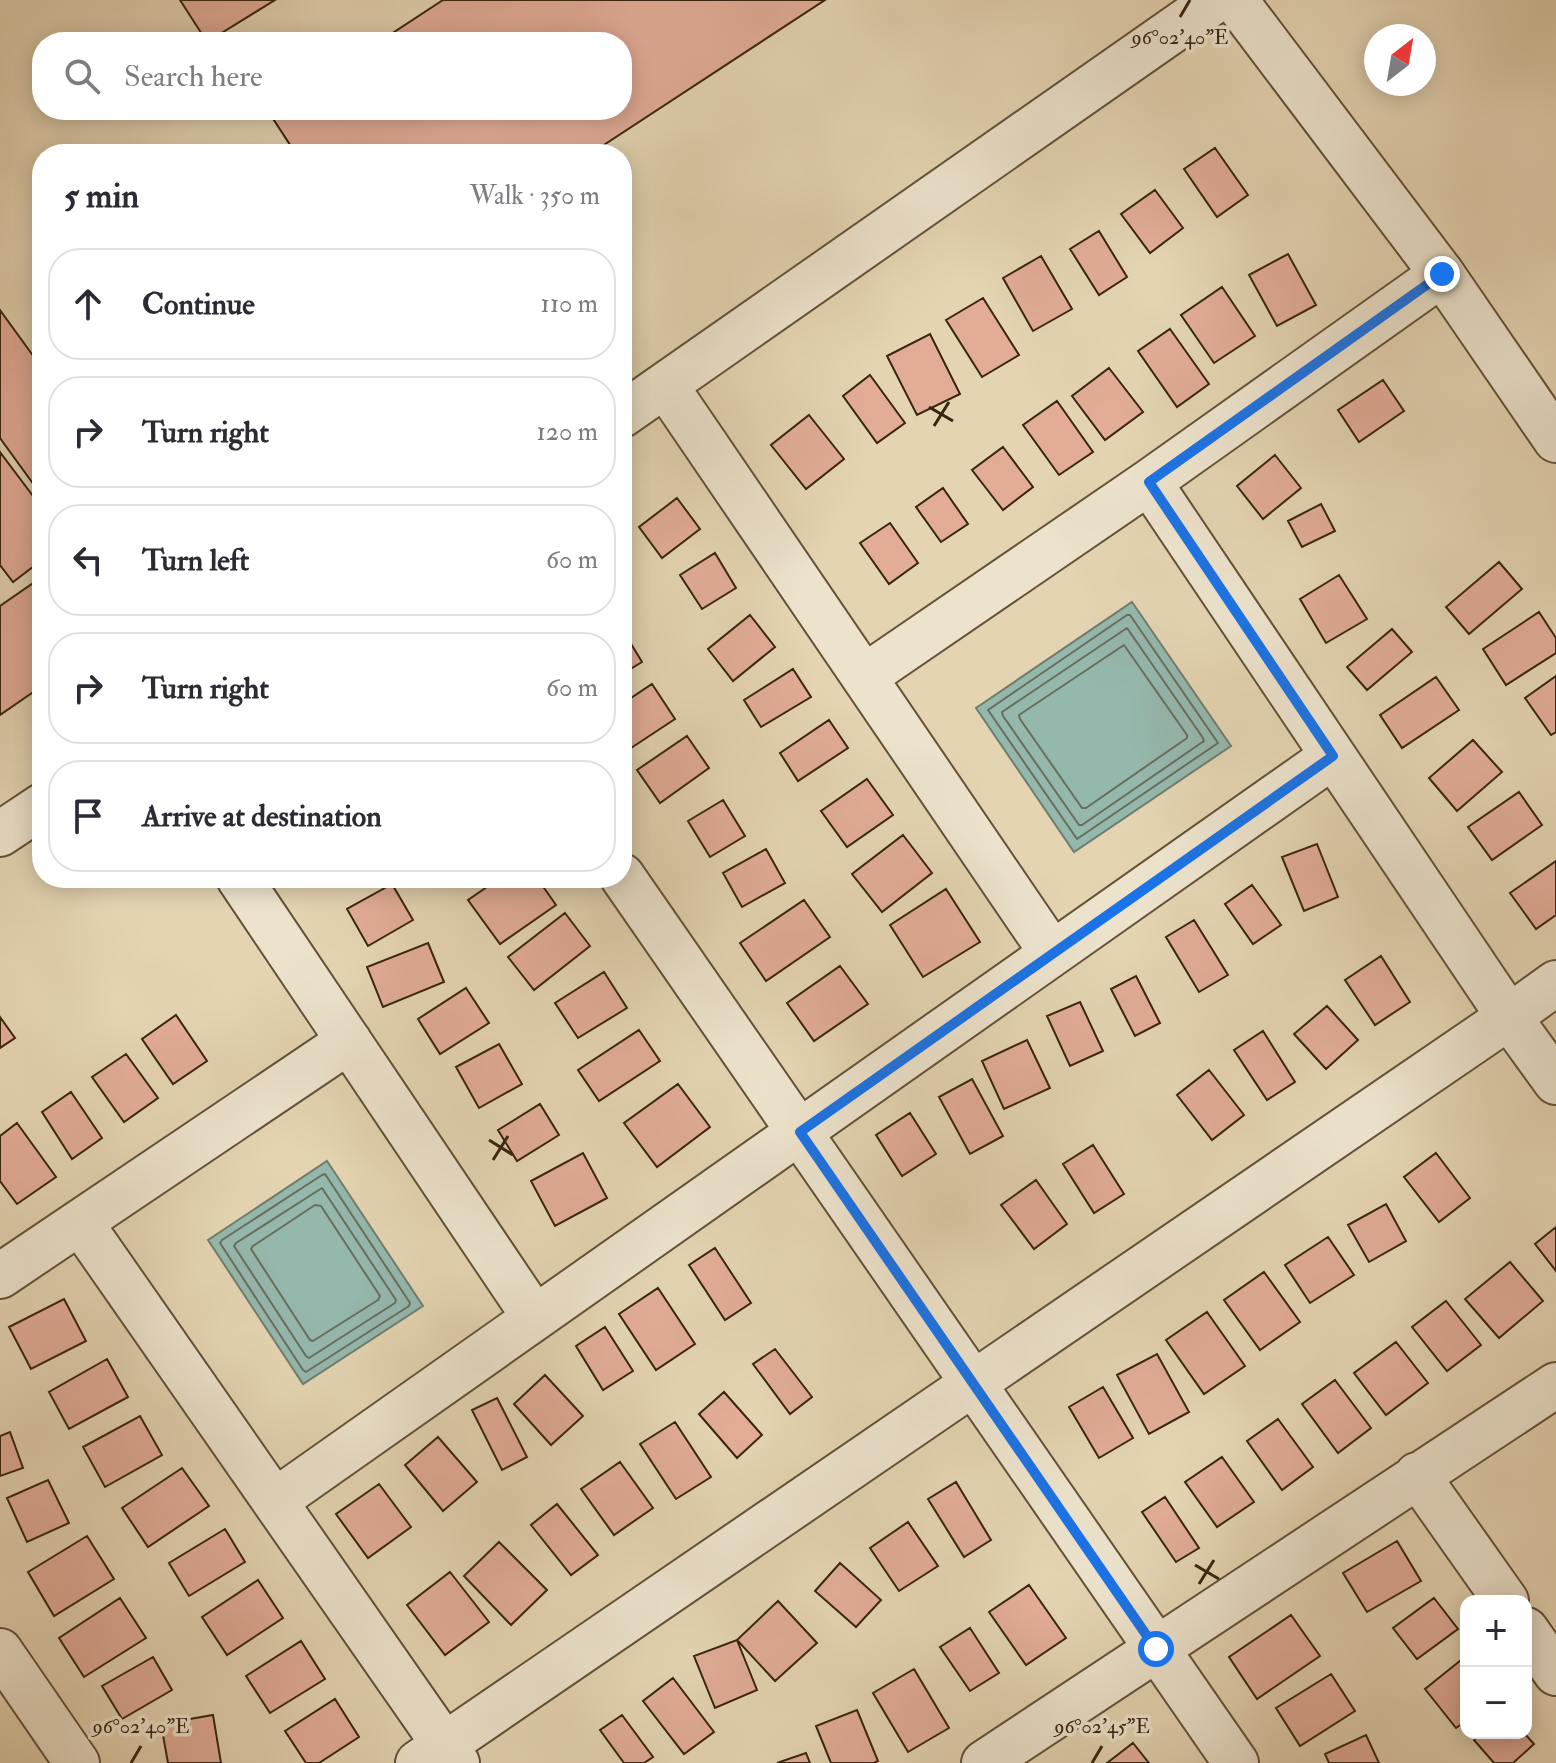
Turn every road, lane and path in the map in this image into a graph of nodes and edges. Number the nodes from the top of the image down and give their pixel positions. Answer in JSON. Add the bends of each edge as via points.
{"nodes":[{"id":1,"x":1216,"y":0,"type":"edge"},
{"id":2,"x":1235,"y":0,"type":"edge"},
{"id":3,"x":1442,"y":274,"type":"junction"},
{"id":4,"x":665,"y":385,"type":"junction"},
{"id":5,"x":632,"y":408,"type":"edge"},
{"id":6,"x":1556,"y":440,"type":"edge"},
{"id":7,"x":1149,"y":482,"type":"junction"},
{"id":8,"x":864,"y":677,"type":"junction"},
{"id":9,"x":1333,"y":756,"type":"junction"},
{"id":10,"x":32,"y":813,"type":"edge"},
{"id":11,"x":0,"y":834,"type":"edge"},
{"id":12,"x":246,"y":888,"type":"edge"},
{"id":13,"x":630,"y":888,"type":"edge"},
{"id":14,"x":1052,"y":953,"type":"junction"},
{"id":15,"x":1556,"y":983,"type":"edge"},
{"id":16,"x":1509,"y":1017,"type":"junction"},
{"id":17,"x":349,"y":1041,"type":"junction"},
{"id":18,"x":1556,"y":1082,"type":"edge"},
{"id":19,"x":800,"y":1132,"type":"junction"},
{"id":20,"x":80,"y":1222,"type":"junction"},
{"id":21,"x":0,"y":1276,"type":"edge"},
{"id":22,"x":535,"y":1318,"type":"junction"},
{"id":23,"x":974,"y":1383,"type":"junction"},
{"id":24,"x":1556,"y":1385,"type":"edge"},
{"id":25,"x":1417,"y":1475,"type":"junction"},
{"id":26,"x":275,"y":1501,"type":"junction"},
{"id":27,"x":1502,"y":1595,"type":"edge"},
{"id":28,"x":1532,"y":1639,"type":"edge"},
{"id":29,"x":1156,"y":1649,"type":"junction"},
{"id":30,"x":0,"y":1651,"type":"edge"},
{"id":31,"x":1556,"y":1673,"type":"edge"},
{"id":32,"x":440,"y":1757,"type":"edge"},
{"id":33,"x":77,"y":1763,"type":"edge"},
{"id":34,"x":984,"y":1763,"type":"edge"},
{"id":35,"x":1236,"y":1763,"type":"edge"}],
"edges":[{"from":1,"to":4,"type":"street"},
{"from":2,"to":3,"type":"street"},
{"from":3,"to":6,"type":"street"},
{"from":3,"to":7,"type":"street"},
{"from":4,"to":5,"type":"street"},
{"from":4,"to":8,"type":"street"},
{"from":7,"to":8,"type":"street"},
{"from":7,"to":9,"type":"street"},
{"from":8,"to":14,"type":"street"},
{"from":9,"to":14,"type":"street"},
{"from":9,"to":16,"type":"street"},
{"from":10,"to":11,"type":"street"},
{"from":12,"to":17,"type":"street"},
{"from":13,"to":19,"type":"street"},
{"from":14,"to":19,"type":"street"},
{"from":15,"to":16,"type":"street"},
{"from":16,"to":18,"type":"street"},
{"from":16,"to":23,"type":"street"},
{"from":17,"to":20,"type":"street"},
{"from":17,"to":22,"type":"street"},
{"from":19,"to":22,"type":"street"},
{"from":19,"to":23,"type":"street"},
{"from":20,"to":21,"type":"street"},
{"from":20,"to":26,"type":"street"},
{"from":22,"to":26,"type":"street"},
{"from":23,"to":29,"type":"street"},
{"from":23,"to":32,"type":"street"},
{"from":24,"to":25,"type":"street"},
{"from":25,"to":27,"type":"street"},
{"from":25,"to":29,"type":"street"},
{"from":26,"to":32,"type":"street"},
{"from":28,"to":31,"type":"street"},
{"from":29,"to":34,"type":"street"},
{"from":29,"to":35,"type":"street"},
{"from":30,"to":33,"type":"street"}]}
